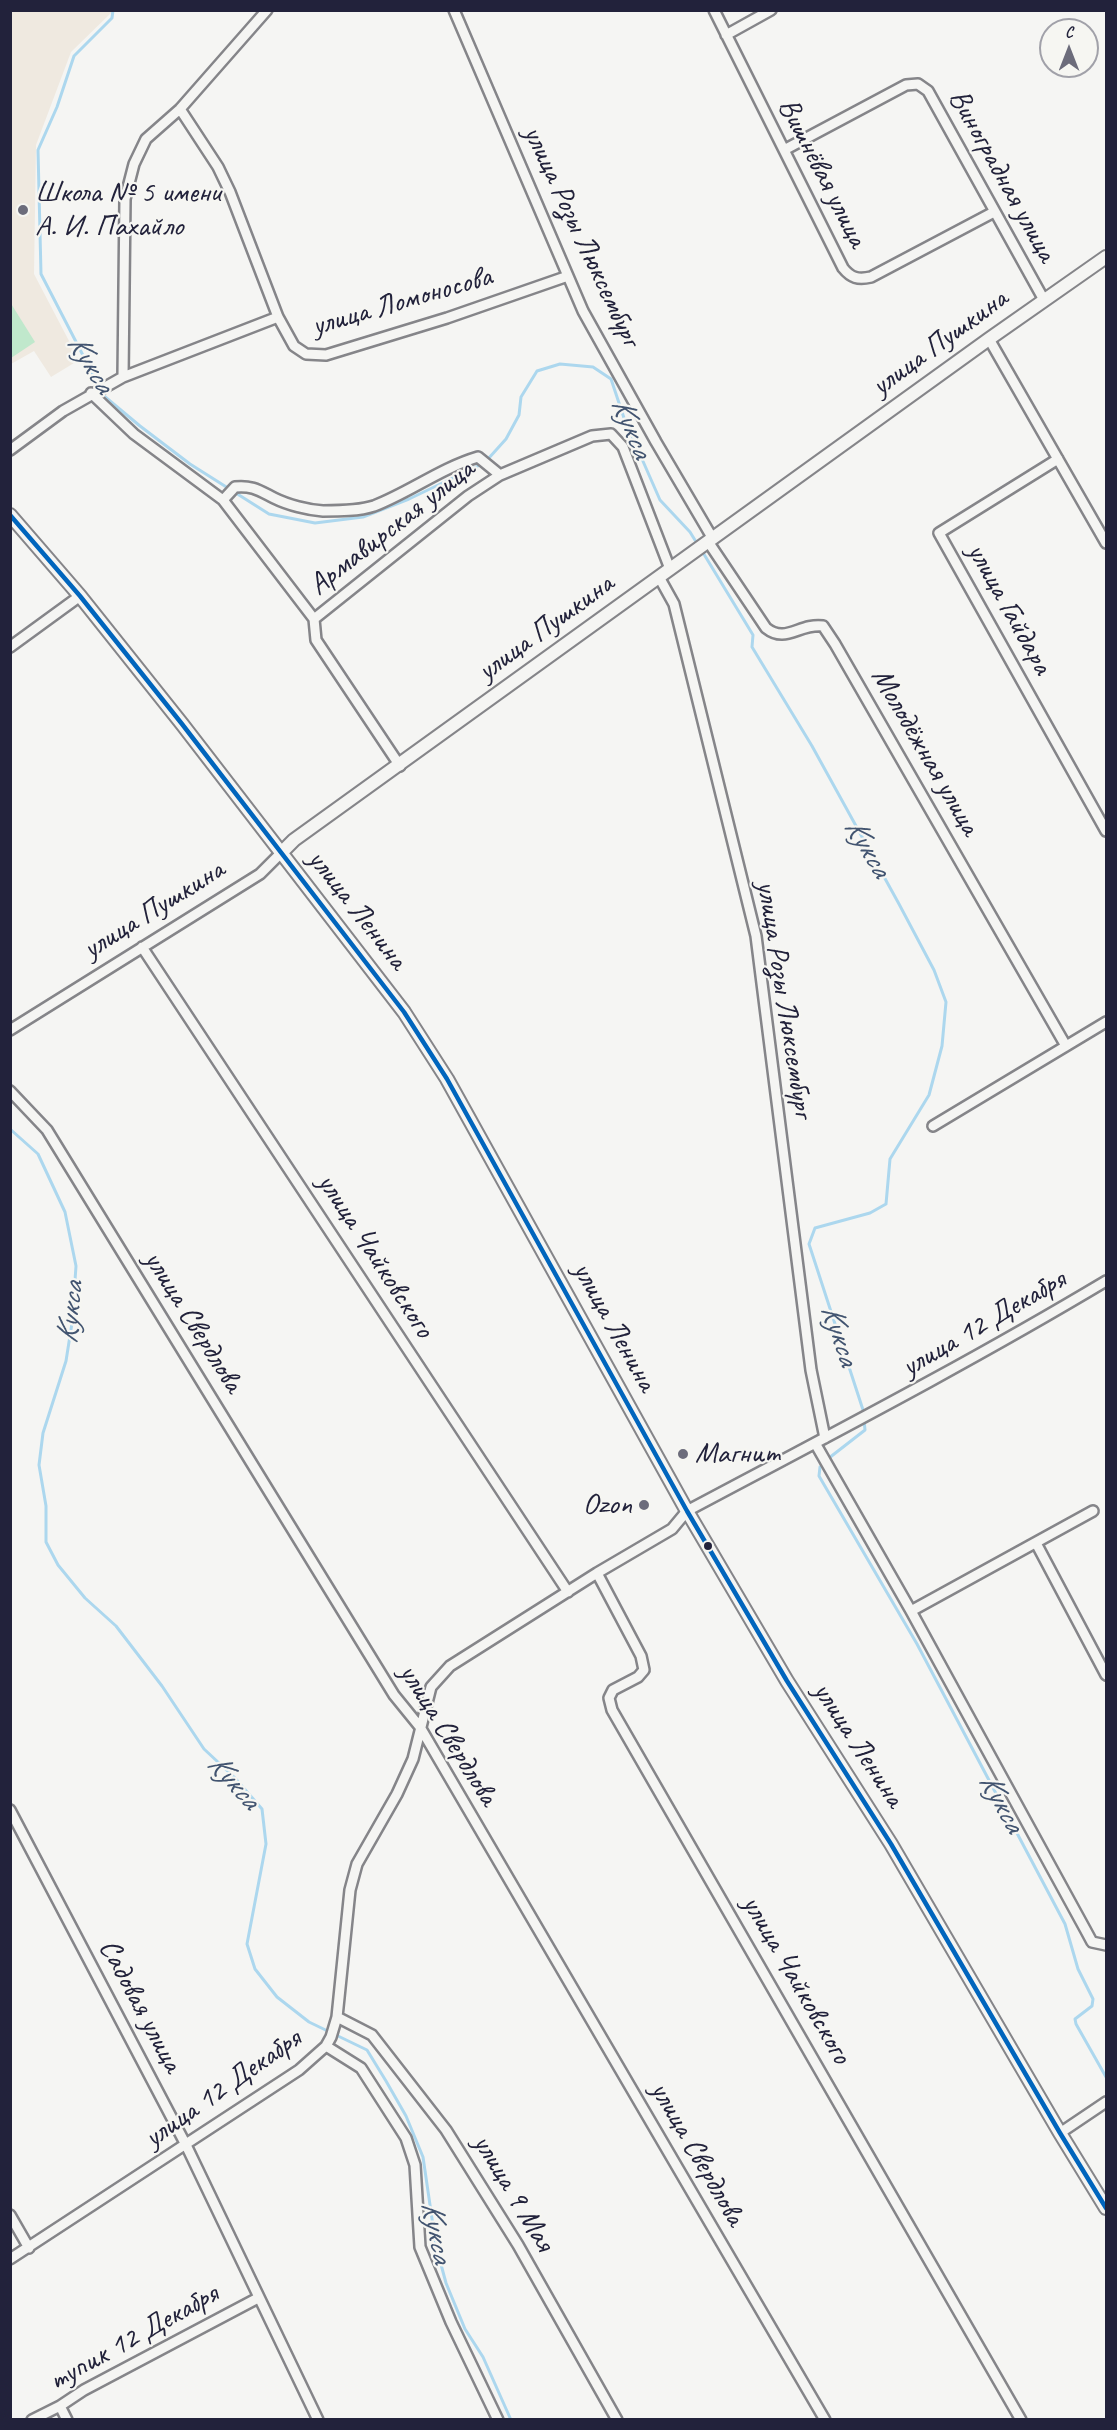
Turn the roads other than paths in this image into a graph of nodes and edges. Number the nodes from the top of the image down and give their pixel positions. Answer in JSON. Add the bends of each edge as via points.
{"nodes":[{"id":1,"x":267,"y":10,"type":"edge"},
{"id":2,"x":454,"y":10,"type":"edge"},
{"id":3,"x":714,"y":10,"type":"edge"},
{"id":4,"x":771,"y":10,"type":"edge"},
{"id":5,"x":726,"y":34,"type":"junction"},
{"id":6,"x":180,"y":109,"type":"junction"},
{"id":7,"x":784,"y":150,"type":"junction"},
{"id":8,"x":994,"y":212,"type":"junction"},
{"id":9,"x":1105,"y":260,"type":"edge"},
{"id":10,"x":568,"y":276,"type":"junction"},
{"id":11,"x":1044,"y":300,"type":"junction"},
{"id":12,"x":278,"y":317,"type":"junction"},
{"id":13,"x":988,"y":339,"type":"junction"},
{"id":14,"x":123,"y":377,"type":"junction"},
{"id":15,"x":94,"y":392,"type":"junction"},
{"id":16,"x":10,"y":450,"type":"edge"},
{"id":17,"x":1058,"y":459,"type":"junction"},
{"id":18,"x":500,"y":475,"type":"junction"},
{"id":19,"x":229,"y":494,"type":"junction"},
{"id":20,"x":10,"y":515,"type":"edge"},
{"id":21,"x":1107,"y":543,"type":"edge"},
{"id":22,"x":705,"y":546,"type":"junction"},
{"id":23,"x":670,"y":569,"type":"junction"},
{"id":24,"x":659,"y":577,"type":"junction"},
{"id":25,"x":80,"y":596,"type":"junction"},
{"id":26,"x":314,"y":619,"type":"junction"},
{"id":27,"x":10,"y":647,"type":"edge"},
{"id":28,"x":400,"y":766,"type":"junction"},
{"id":29,"x":1107,"y":831,"type":"edge"},
{"id":30,"x":281,"y":853,"type":"junction"},
{"id":31,"x":142,"y":947,"type":"junction"},
{"id":32,"x":1107,"y":1022,"type":"edge"},
{"id":33,"x":10,"y":1030,"type":"edge"},
{"id":34,"x":1066,"y":1046,"type":"junction"},
{"id":35,"x":10,"y":1091,"type":"edge"},
{"id":36,"x":933,"y":1126,"type":"dead end"},
{"id":37,"x":1107,"y":1281,"type":"edge"},
{"id":38,"x":825,"y":1438,"type":"junction"},
{"id":39,"x":815,"y":1443,"type":"junction"},
{"id":40,"x":687,"y":1511,"type":"junction"},
{"id":41,"x":1093,"y":1511,"type":"dead end"},
{"id":42,"x":1036,"y":1543,"type":"junction"},
{"id":43,"x":597,"y":1573,"type":"junction"},
{"id":44,"x":568,"y":1592,"type":"junction"},
{"id":45,"x":911,"y":1611,"type":"junction"},
{"id":46,"x":1107,"y":1675,"type":"edge"},
{"id":47,"x":420,"y":1727,"type":"junction"},
{"id":48,"x":10,"y":1810,"type":"edge"},
{"id":49,"x":1107,"y":1945,"type":"edge"},
{"id":50,"x":336,"y":2021,"type":"junction"},
{"id":51,"x":328,"y":2042,"type":"junction"},
{"id":52,"x":1107,"y":2102,"type":"edge"},
{"id":53,"x":1060,"y":2133,"type":"junction"},
{"id":54,"x":186,"y":2145,"type":"junction"},
{"id":55,"x":1107,"y":2208,"type":"edge"},
{"id":56,"x":10,"y":2215,"type":"edge"},
{"id":57,"x":29,"y":2248,"type":"junction"},
{"id":58,"x":10,"y":2259,"type":"edge"},
{"id":59,"x":258,"y":2298,"type":"junction"},
{"id":60,"x":60,"y":2406,"type":"junction"},
{"id":61,"x":32,"y":2420,"type":"edge"},
{"id":62,"x":67,"y":2420,"type":"edge"},
{"id":63,"x":318,"y":2420,"type":"edge"},
{"id":64,"x":498,"y":2420,"type":"edge"},
{"id":65,"x":617,"y":2420,"type":"edge"},
{"id":66,"x":825,"y":2420,"type":"edge"},
{"id":67,"x":1021,"y":2420,"type":"edge"}],
"edges":[{"from":1,"to":6,"type":"street"},
{"from":2,"to":10,"type":"street","name":"улица Розы Люксембург"},
{"from":3,"to":5,"type":"street","name":"Вишнёвая улица"},
{"from":4,"to":5,"type":"street"},
{"from":5,"to":7,"type":"street","name":"Вишнёвая улица"},
{"from":6,"to":12,"type":"street","via":[[230,192]]},
{"from":6,"to":14,"type":"street","via":[[146,139],[134,164],[125,199]]},
{"from":7,"to":8,"type":"street","name":"Виноградная улица","via":[[906,85],[918,84],[928,91]]},
{"from":7,"to":8,"type":"street","name":"Вишнёвая улица","via":[[849,276],[872,277]]},
{"from":8,"to":11,"type":"street","name":"Виноградная улица"},
{"from":9,"to":11,"type":"street","name":"улица Пушкина"},
{"from":10,"to":12,"type":"street","name":"улица Ломоносова","via":[[326,355],[306,354],[294,346]]},
{"from":10,"to":22,"type":"street","name":"улица Розы Люксембург","via":[[583,311],[656,442]]},
{"from":11,"to":13,"type":"street","name":"улица Пушкина"},
{"from":12,"to":14,"type":"street","name":"улица Ломоносова"},
{"from":13,"to":17,"type":"street"},
{"from":13,"to":22,"type":"street","name":"улица Пушкина"},
{"from":14,"to":15,"type":"street","name":"улица Ломоносова"},
{"from":15,"to":16,"type":"street","name":"улица Ломоносова"},
{"from":15,"to":19,"type":"street","name":"Армавирская улица","via":[[134,434]]},
{"from":17,"to":21,"type":"street"},
{"from":17,"to":29,"type":"street","name":"улица Гайдара","via":[[939,533]]},
{"from":18,"to":19,"type":"street","name":"Армавирская улица","via":[[478,457],[372,507],[342,511],[297,506],[256,487]]},
{"from":18,"to":23,"type":"street","name":"Армавирская улица","via":[[592,436],[611,434],[623,447]]},
{"from":18,"to":26,"type":"street","name":"Армавирская улица"},
{"from":19,"to":26,"type":"street","name":"Армавирская улица"},
{"from":20,"to":25,"type":"street","name":"улица Ленина"},
{"from":22,"to":23,"type":"street","name":"улица Пушкина"},
{"from":22,"to":34,"type":"street","name":"Молодёжная улица","via":[[774,635],[811,624],[823,626],[836,644]]},
{"from":23,"to":24,"type":"street","name":"улица Пушкина"},
{"from":24,"to":28,"type":"street","name":"улица Пушкина"},
{"from":24,"to":38,"type":"street","name":"улица Розы Люксембург","via":[[674,604],[756,936],[811,1370]]},
{"from":25,"to":27,"type":"street"},
{"from":25,"to":30,"type":"street","name":"улица Ленина"},
{"from":26,"to":28,"type":"street","name":"Армавирская улица","via":[[316,640]]},
{"from":28,"to":30,"type":"street","name":"улица Пушкина"},
{"from":30,"to":31,"type":"street","name":"улица Пушкина","via":[[260,874]]},
{"from":30,"to":40,"type":"street","name":"улица Ленина","via":[[404,1012],[447,1079]]},
{"from":31,"to":33,"type":"street","name":"улица Пушкина"},
{"from":31,"to":44,"type":"street","name":"улица Чайковского"},
{"from":32,"to":34,"type":"street"},
{"from":34,"to":36,"type":"street"},
{"from":35,"to":47,"type":"street","name":"улица Свердлова","via":[[46,1130],[394,1695]]},
{"from":37,"to":38,"type":"street","name":"улица 12 Декабря"},
{"from":38,"to":39,"type":"street","name":"улица 12 Декабря"},
{"from":39,"to":40,"type":"street","name":"улица 12 Декабря"},
{"from":39,"to":45,"type":"street"},
{"from":40,"to":43,"type":"street","name":"улица 12 Декабря","via":[[672,1529]]},
{"from":40,"to":53,"type":"street","name":"улица Ленина","via":[[787,1681],[891,1844]]},
{"from":41,"to":42,"type":"street"},
{"from":42,"to":45,"type":"street"},
{"from":42,"to":46,"type":"street"},
{"from":43,"to":44,"type":"street","name":"улица 12 Декабря"},
{"from":43,"to":67,"type":"street","name":"улица Чайковского","via":[[641,1656],[644,1670],[613,1690],[609,1698],[612,1710]]},
{"from":44,"to":47,"type":"street","name":"улица 12 Декабря","via":[[450,1666],[431,1687]]},
{"from":45,"to":49,"type":"street","via":[[1084,1929],[1092,1942]]},
{"from":47,"to":50,"type":"street","name":"улица 12 Декабря","via":[[414,1759],[357,1864],[350,1890]]},
{"from":47,"to":66,"type":"street","name":"улица Свердлова"},
{"from":48,"to":54,"type":"street","name":"Садовая улица"},
{"from":50,"to":51,"type":"street","name":"улица 12 Декабря"},
{"from":50,"to":65,"type":"street","name":"улица 9 Мая","via":[[372,2035],[446,2130],[518,2245]]},
{"from":51,"to":54,"type":"street","name":"улица 12 Декабря","via":[[299,2070]]},
{"from":51,"to":64,"type":"street","via":[[361,2068],[406,2138],[415,2165],[420,2247]]},
{"from":52,"to":53,"type":"street"},
{"from":53,"to":55,"type":"street","name":"улица Ленина"},
{"from":54,"to":57,"type":"street","name":"улица 12 Декабря"},
{"from":54,"to":59,"type":"street","name":"Садовая улица"},
{"from":56,"to":57,"type":"street"},
{"from":57,"to":58,"type":"street","name":"улица 12 Декабря"},
{"from":59,"to":60,"type":"street","name":"тупик 12 Декабря"},
{"from":59,"to":63,"type":"street","name":"Садовая улица"},
{"from":60,"to":61,"type":"street","name":"тупик 12 Декабря"},
{"from":60,"to":62,"type":"street"}]}
